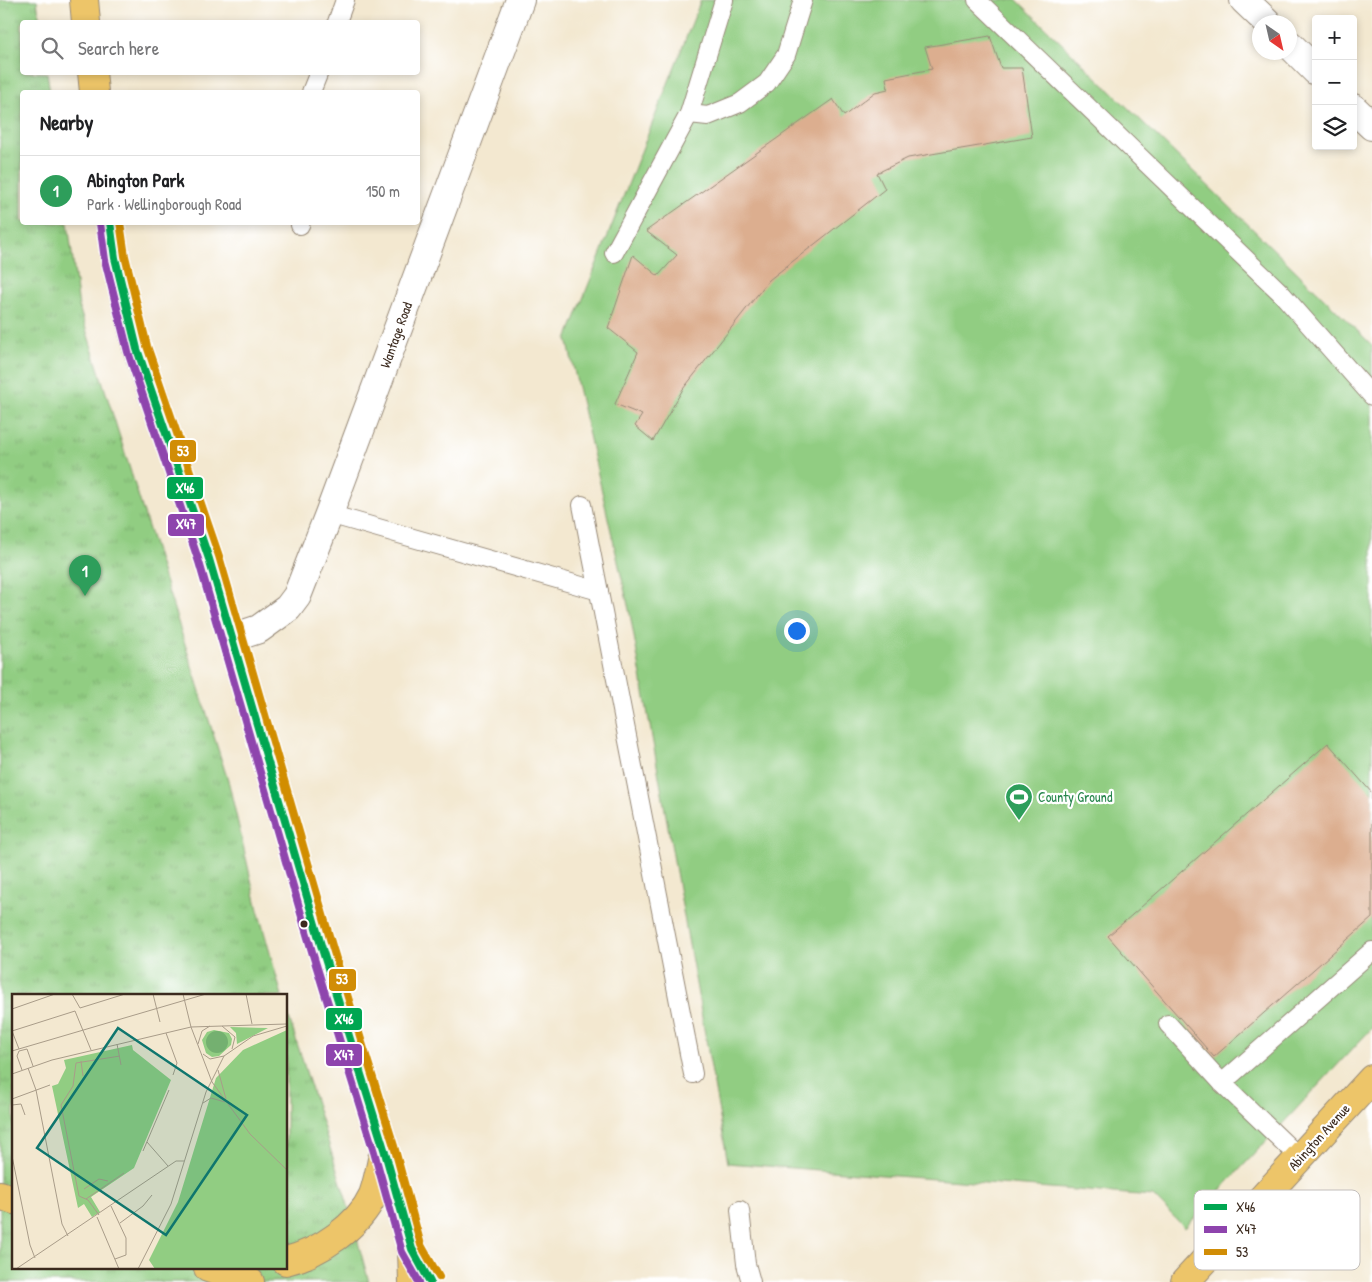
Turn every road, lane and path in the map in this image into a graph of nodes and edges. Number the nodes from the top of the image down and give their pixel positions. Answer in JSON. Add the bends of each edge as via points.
{"nodes":[{"id":1,"x":84,"y":0,"type":"edge"},
{"id":2,"x":345,"y":0,"type":"edge"},
{"id":3,"x":520,"y":0,"type":"edge"},
{"id":4,"x":724,"y":0,"type":"edge"},
{"id":5,"x":803,"y":0,"type":"edge"},
{"id":6,"x":978,"y":0,"type":"edge"},
{"id":7,"x":1244,"y":0,"type":"edge"},
{"id":8,"x":1260,"y":15,"type":"edge"},
{"id":9,"x":86,"y":20,"type":"edge"},
{"id":10,"x":338,"y":20,"type":"edge"},
{"id":11,"x":1297,"y":52,"type":"edge"},
{"id":12,"x":1312,"y":67,"type":"edge"},
{"id":13,"x":92,"y":75,"type":"edge"},
{"id":14,"x":318,"y":75,"type":"edge"},
{"id":15,"x":94,"y":90,"type":"edge"},
{"id":16,"x":312,"y":90,"type":"edge"},
{"id":17,"x":1357,"y":112,"type":"edge"},
{"id":18,"x":689,"y":114,"type":"junction"},
{"id":19,"x":1372,"y":126,"type":"edge"},
{"id":20,"x":110,"y":225,"type":"edge"},
{"id":21,"x":614,"y":252,"type":"dead end"},
{"id":22,"x":1372,"y":396,"type":"edge"},
{"id":23,"x":582,"y":505,"type":"dead end"},
{"id":24,"x":329,"y":514,"type":"junction"},
{"id":25,"x":598,"y":591,"type":"junction"},
{"id":26,"x":232,"y":638,"type":"junction"},
{"id":27,"x":1372,"y":951,"type":"edge"},
{"id":28,"x":1168,"y":1024,"type":"dead end"},
{"id":29,"x":693,"y":1074,"type":"dead end"},
{"id":30,"x":1372,"y":1079,"type":"edge"},
{"id":31,"x":1222,"y":1082,"type":"junction"},
{"id":32,"x":384,"y":1149,"type":"junction"},
{"id":33,"x":1300,"y":1158,"type":"junction"},
{"id":34,"x":1270,"y":1190,"type":"edge"},
{"id":35,"x":0,"y":1195,"type":"edge"},
{"id":36,"x":12,"y":1199,"type":"edge"},
{"id":37,"x":740,"y":1210,"type":"dead end"},
{"id":38,"x":412,"y":1249,"type":"junction"},
{"id":39,"x":288,"y":1260,"type":"edge"},
{"id":40,"x":238,"y":1270,"type":"edge"},
{"id":41,"x":1195,"y":1270,"type":"edge"},
{"id":42,"x":215,"y":1273,"type":"edge"},
{"id":43,"x":250,"y":1282,"type":"edge"},
{"id":44,"x":413,"y":1282,"type":"edge"},
{"id":45,"x":430,"y":1282,"type":"edge"},
{"id":46,"x":751,"y":1282,"type":"edge"},
{"id":47,"x":1184,"y":1282,"type":"edge"}],
"edges":[{"from":1,"to":9,"type":"main road"},
{"from":2,"to":10,"type":"lane"},
{"from":3,"to":24,"type":"street","name":"Wantage Road"},
{"from":4,"to":18,"type":"lane"},
{"from":5,"to":18,"type":"lane","via":[[786,55],[767,83],[740,103],[708,116]]},
{"from":6,"to":22,"type":"lane","via":[[1281,293]]},
{"from":7,"to":8,"type":"street"},
{"from":11,"to":12,"type":"street"},
{"from":13,"to":15,"type":"main road"},
{"from":14,"to":16,"type":"lane"},
{"from":17,"to":19,"type":"street"},
{"from":18,"to":21,"type":"lane"},
{"from":20,"to":26,"type":"main road","via":[[137,349],[209,559]]},
{"from":23,"to":25,"type":"lane"},
{"from":24,"to":25,"type":"lane"},
{"from":24,"to":26,"type":"street","name":"Wantage Road","via":[[297,596],[288,608],[259,629]]},
{"from":25,"to":29,"type":"lane"},
{"from":26,"to":32,"type":"main road"},
{"from":27,"to":31,"type":"lane"},
{"from":28,"to":31,"type":"lane"},
{"from":30,"to":33,"type":"main road","name":"Abington Avenue"},
{"from":31,"to":33,"type":"lane"},
{"from":32,"to":38,"type":"main road"},
{"from":32,"to":39,"type":"main road","via":[[373,1195],[348,1228],[322,1246]]},
{"from":33,"to":34,"type":"main road","name":"Abington Avenue"},
{"from":35,"to":36,"type":"main road"},
{"from":37,"to":46,"type":"lane"},
{"from":38,"to":44,"type":"main road"},
{"from":38,"to":45,"type":"main road"},
{"from":40,"to":42,"type":"main road"},
{"from":41,"to":47,"type":"main road","name":"Abington Avenue"},
{"from":42,"to":43,"type":"main road"}]}
